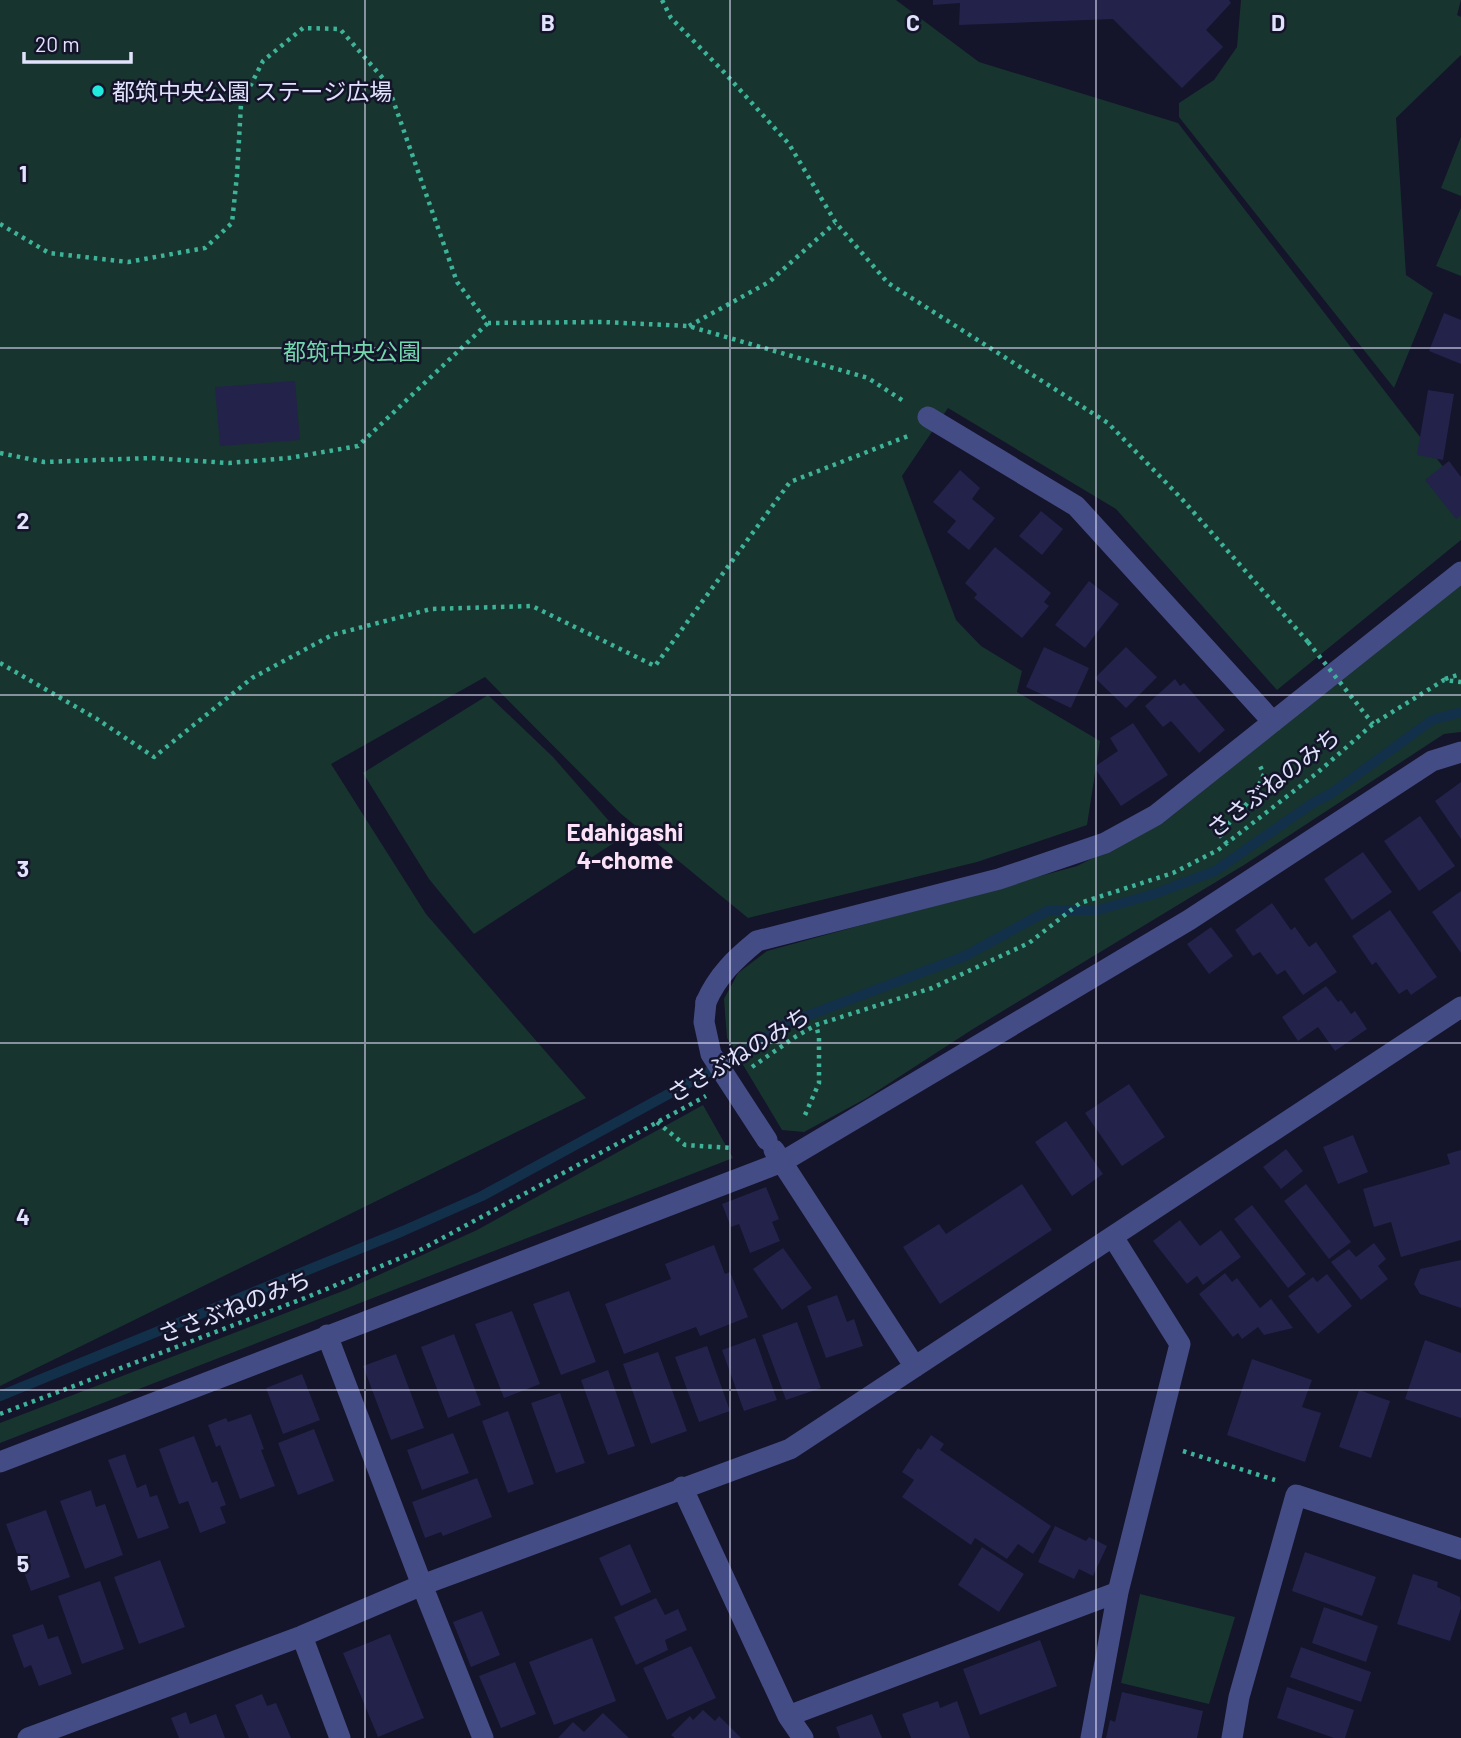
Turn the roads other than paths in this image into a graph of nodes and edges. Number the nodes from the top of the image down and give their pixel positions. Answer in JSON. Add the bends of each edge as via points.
{"nodes":[{"id":1,"x":928,"y":417,"type":"road end"},
{"id":2,"x":1461,"y":572,"type":"edge"},
{"id":3,"x":1273,"y":722,"type":"junction"},
{"id":4,"x":1461,"y":752,"type":"edge"},
{"id":5,"x":1461,"y":1007,"type":"edge"},
{"id":6,"x":782,"y":1162,"type":"junction"},
{"id":7,"x":1113,"y":1237,"type":"junction"},
{"id":8,"x":327,"y":1335,"type":"junction"},
{"id":9,"x":915,"y":1367,"type":"junction"},
{"id":10,"x":0,"y":1462,"type":"edge"},
{"id":11,"x":682,"y":1487,"type":"junction"},
{"id":12,"x":1461,"y":1549,"type":"edge"},
{"id":13,"x":422,"y":1586,"type":"junction"},
{"id":14,"x":1118,"y":1592,"type":"junction"},
{"id":15,"x":302,"y":1636,"type":"junction"},
{"id":16,"x":788,"y":1716,"type":"junction"},
{"id":17,"x":28,"y":1738,"type":"edge"},
{"id":18,"x":340,"y":1738,"type":"edge"},
{"id":19,"x":483,"y":1738,"type":"edge"},
{"id":20,"x":803,"y":1738,"type":"edge"},
{"id":21,"x":1091,"y":1738,"type":"edge"},
{"id":22,"x":1232,"y":1738,"type":"edge"}],
"edges":[{"from":1,"to":3,"type":"street","via":[[1076,506]]},
{"from":2,"to":3,"type":"street"},
{"from":3,"to":6,"type":"street","bridge":true,"via":[[1156,815],[1105,843],[999,879],[757,940],[730,962],[706,1002],[704,1022],[711,1054]]},
{"from":4,"to":6,"type":"street","via":[[1432,761],[1189,920]]},
{"from":5,"to":7,"type":"street"},
{"from":6,"to":8,"type":"street"},
{"from":6,"to":9,"type":"street"},
{"from":7,"to":9,"type":"street"},
{"from":7,"to":14,"type":"street","via":[[1180,1344]]},
{"from":8,"to":10,"type":"street"},
{"from":8,"to":13,"type":"street"},
{"from":9,"to":11,"type":"street","via":[[790,1449]]},
{"from":11,"to":13,"type":"street"},
{"from":11,"to":16,"type":"street"},
{"from":12,"to":22,"type":"street","via":[[1296,1495],[1239,1697]]},
{"from":13,"to":15,"type":"street"},
{"from":13,"to":19,"type":"street"},
{"from":14,"to":16,"type":"street"},
{"from":14,"to":21,"type":"street"},
{"from":15,"to":17,"type":"street"},
{"from":15,"to":18,"type":"street"},
{"from":16,"to":20,"type":"street"}]}
